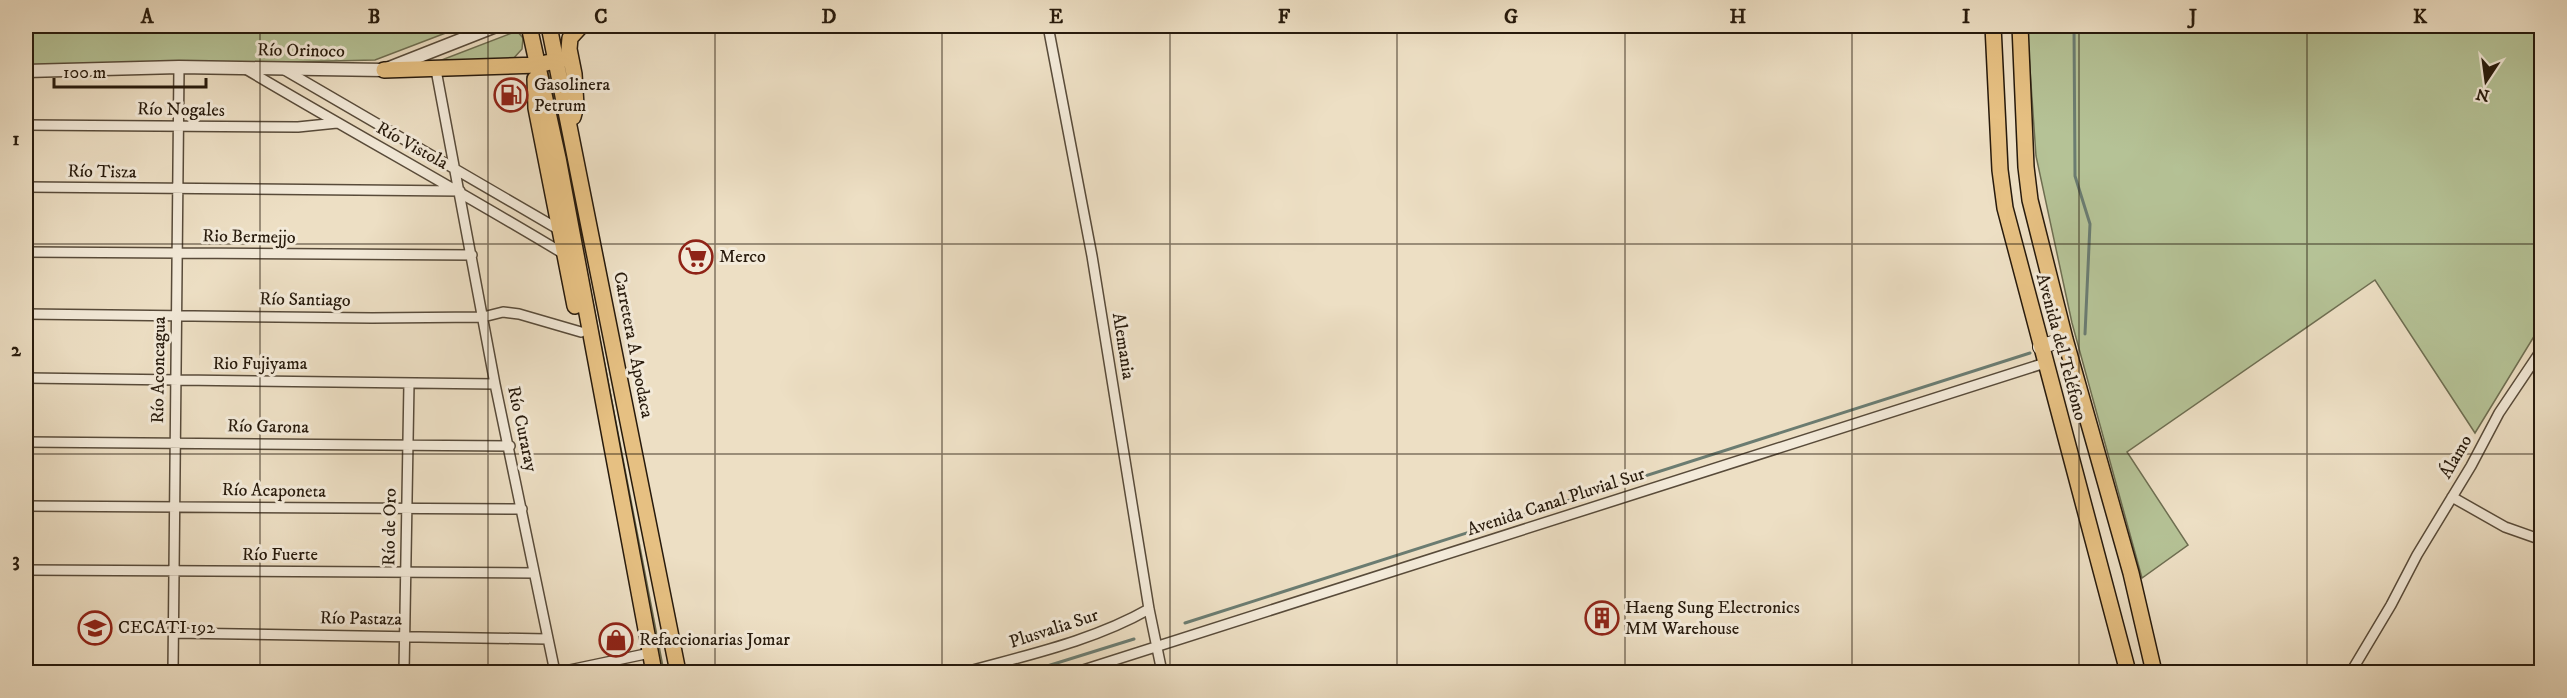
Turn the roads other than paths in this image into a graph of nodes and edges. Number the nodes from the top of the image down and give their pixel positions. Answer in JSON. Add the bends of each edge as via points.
{"nodes":[{"id":1,"x":340,"y":26,"type":"edge"},
{"id":2,"x":496,"y":26,"type":"edge"},
{"id":3,"x":526,"y":26,"type":"edge"},
{"id":4,"x":548,"y":26,"type":"edge"},
{"id":5,"x":581,"y":26,"type":"edge"},
{"id":6,"x":1048,"y":26,"type":"edge"},
{"id":7,"x":1993,"y":26,"type":"edge"},
{"id":8,"x":2020,"y":26,"type":"edge"},
{"id":9,"x":215,"y":28,"type":"dead end"},
{"id":10,"x":563,"y":59,"type":"junction"},
{"id":11,"x":538,"y":64,"type":"junction"},
{"id":12,"x":179,"y":68,"type":"junction"},
{"id":13,"x":244,"y":68,"type":"junction"},
{"id":14,"x":283,"y":69,"type":"junction"},
{"id":15,"x":384,"y":70,"type":"junction"},
{"id":16,"x":436,"y":70,"type":"junction"},
{"id":17,"x":26,"y":71,"type":"edge"},
{"id":18,"x":337,"y":123,"type":"junction"},
{"id":19,"x":26,"y":125,"type":"edge"},
{"id":20,"x":178,"y":127,"type":"junction"},
{"id":21,"x":456,"y":170,"type":"junction"},
{"id":22,"x":26,"y":187,"type":"edge"},
{"id":23,"x":178,"y":189,"type":"junction"},
{"id":24,"x":460,"y":191,"type":"junction"},
{"id":25,"x":558,"y":229,"type":"junction"},
{"id":26,"x":26,"y":252,"type":"edge"},
{"id":27,"x":177,"y":252,"type":"junction"},
{"id":28,"x":564,"y":254,"type":"junction"},
{"id":29,"x":472,"y":255,"type":"junction"},
{"id":30,"x":26,"y":314,"type":"edge"},
{"id":31,"x":176,"y":315,"type":"junction"},
{"id":32,"x":483,"y":317,"type":"junction"},
{"id":33,"x":581,"y":332,"type":"junction"},
{"id":34,"x":2065,"y":339,"type":"junction"},
{"id":35,"x":2040,"y":347,"type":"junction"},
{"id":36,"x":2541,"y":348,"type":"edge"},
{"id":37,"x":2045,"y":363,"type":"junction"},
{"id":38,"x":26,"y":378,"type":"edge"},
{"id":39,"x":175,"y":381,"type":"junction"},
{"id":40,"x":409,"y":382,"type":"junction"},
{"id":41,"x":495,"y":384,"type":"junction"},
{"id":42,"x":26,"y":442,"type":"edge"},
{"id":43,"x":174,"y":442,"type":"junction"},
{"id":44,"x":408,"y":445,"type":"junction"},
{"id":45,"x":510,"y":446,"type":"junction"},
{"id":46,"x":2452,"y":497,"type":"junction"},
{"id":47,"x":26,"y":506,"type":"edge"},
{"id":48,"x":174,"y":506,"type":"junction"},
{"id":49,"x":407,"y":509,"type":"junction"},
{"id":50,"x":522,"y":509,"type":"junction"},
{"id":51,"x":2541,"y":540,"type":"edge"},
{"id":52,"x":26,"y":570,"type":"edge"},
{"id":53,"x":173,"y":571,"type":"junction"},
{"id":54,"x":405,"y":572,"type":"junction"},
{"id":55,"x":534,"y":573,"type":"junction"},
{"id":56,"x":1149,"y":609,"type":"junction"},
{"id":57,"x":174,"y":633,"type":"junction"},
{"id":58,"x":405,"y":636,"type":"junction"},
{"id":59,"x":547,"y":639,"type":"junction"},
{"id":60,"x":1158,"y":648,"type":"junction"},
{"id":61,"x":646,"y":654,"type":"junction"},
{"id":62,"x":173,"y":672,"type":"edge"},
{"id":63,"x":404,"y":672,"type":"edge"},
{"id":64,"x":555,"y":672,"type":"edge"},
{"id":65,"x":560,"y":672,"type":"edge"},
{"id":66,"x":654,"y":672,"type":"edge"},
{"id":67,"x":678,"y":672,"type":"edge"},
{"id":68,"x":966,"y":672,"type":"edge"},
{"id":69,"x":1077,"y":672,"type":"edge"},
{"id":70,"x":1162,"y":672,"type":"edge"},
{"id":71,"x":2128,"y":672,"type":"edge"},
{"id":72,"x":2154,"y":672,"type":"edge"},
{"id":73,"x":2351,"y":672,"type":"edge"}],
"edges":[{"from":1,"to":9,"type":"street"},
{"from":2,"to":15,"type":"street","name":"Río Orinoco"},
{"from":3,"to":4,"type":"main road"},
{"from":3,"to":11,"type":"main road"},
{"from":4,"to":10,"type":"main road","name":"Carretera A Apodaca"},
{"from":5,"to":10,"type":"main road","via":[[570,38]]},
{"from":6,"to":56,"type":"street","name":"Alemania","via":[[1092,256]]},
{"from":7,"to":35,"type":"main road","name":"Avenida del Teléfono","via":[[2005,208]]},
{"from":8,"to":34,"type":"main road","name":"Avenida del Teléfono","via":[[2030,200]]},
{"from":10,"to":11,"type":"main road"},
{"from":10,"to":67,"type":"main road","name":"Carretera A Apodaca","via":[[570,125]]},
{"from":11,"to":16,"type":"main road"},
{"from":11,"to":25,"type":"main road","via":[[534,100]]},
{"from":11,"to":61,"type":"main road"},
{"from":12,"to":13,"type":"street","name":"Río Orinoco"},
{"from":12,"to":17,"type":"street","name":"Río Orinoco"},
{"from":12,"to":20,"type":"street","name":"Río Aconcagua"},
{"from":13,"to":14,"type":"street","name":"Río Orinoco"},
{"from":13,"to":18,"type":"street","name":"Río Vistola"},
{"from":14,"to":15,"type":"street","name":"Río Orinoco"},
{"from":14,"to":21,"type":"street","name":"Río Vistola"},
{"from":15,"to":16,"type":"main road"},
{"from":16,"to":21,"type":"street","name":"Río Curaray"},
{"from":18,"to":20,"type":"street","name":"Río Nogales","via":[[298,127]]},
{"from":18,"to":24,"type":"street","name":"Río Vistola"},
{"from":19,"to":20,"type":"street","name":"Río Nogales"},
{"from":20,"to":23,"type":"street","name":"Río Aconcagua"},
{"from":21,"to":24,"type":"street","name":"Río Curaray"},
{"from":21,"to":25,"type":"street","name":"Río Vistola"},
{"from":22,"to":23,"type":"street","name":"Río Tisza"},
{"from":23,"to":24,"type":"street"},
{"from":23,"to":27,"type":"street","name":"Río Aconcagua"},
{"from":24,"to":28,"type":"street","name":"Río Vistola"},
{"from":24,"to":29,"type":"street","name":"Río Curaray"},
{"from":25,"to":28,"type":"main road"},
{"from":26,"to":27,"type":"street","name":"Rio Bermejjo"},
{"from":27,"to":29,"type":"street","name":"Rio Bermejjo"},
{"from":27,"to":31,"type":"street","name":"Río Aconcagua"},
{"from":28,"to":33,"type":"main road"},
{"from":29,"to":32,"type":"street","name":"Río Curaray"},
{"from":30,"to":31,"type":"street","name":"Río Santiago"},
{"from":31,"to":32,"type":"street","name":"Río Santiago"},
{"from":31,"to":39,"type":"street","name":"Río Aconcagua"},
{"from":32,"to":33,"type":"street","name":"Río Santiago","via":[[503,312],[519,314]]},
{"from":32,"to":41,"type":"street","name":"Río Curaray"},
{"from":33,"to":61,"type":"main road"},
{"from":34,"to":35,"type":"main road"},
{"from":34,"to":72,"type":"main road","name":"Avenida del Teléfono","via":[[2131,573]]},
{"from":35,"to":37,"type":"main road","name":"Avenida del Teléfono"},
{"from":36,"to":46,"type":"street","name":"Álamo"},
{"from":37,"to":60,"type":"street","name":"Avenida Canal Pluvial Sur"},
{"from":37,"to":71,"type":"main road","name":"Avenida del Teléfono"},
{"from":38,"to":39,"type":"street","name":"Rio Fujiyama"},
{"from":39,"to":40,"type":"street","name":"Rio Fujiyama"},
{"from":39,"to":43,"type":"street","name":"Río Aconcagua"},
{"from":40,"to":41,"type":"street","name":"Rio Fujiyama"},
{"from":40,"to":44,"type":"street","name":"Río de Oro"},
{"from":41,"to":45,"type":"street","name":"Río Curaray"},
{"from":42,"to":43,"type":"street","name":"Río Garona"},
{"from":43,"to":44,"type":"street","name":"Río Garona"},
{"from":43,"to":48,"type":"street","name":"Río Aconcagua"},
{"from":44,"to":45,"type":"street","name":"Río Garona"},
{"from":44,"to":49,"type":"street","name":"Río de Oro"},
{"from":45,"to":50,"type":"street","name":"Río Curaray"},
{"from":46,"to":51,"type":"street","name":"Álamo","via":[[2505,527]]},
{"from":46,"to":73,"type":"street"},
{"from":47,"to":48,"type":"street","name":"Río Acaponeta"},
{"from":48,"to":49,"type":"street","name":"Río Acaponeta"},
{"from":48,"to":53,"type":"street","name":"Río Aconcagua"},
{"from":49,"to":50,"type":"street","name":"Río Acaponeta"},
{"from":49,"to":54,"type":"street","name":"Río de Oro"},
{"from":50,"to":55,"type":"street","name":"Río Curaray"},
{"from":52,"to":53,"type":"street","name":"Río Fuerte"},
{"from":53,"to":54,"type":"street","name":"Río Fuerte"},
{"from":53,"to":57,"type":"street","name":"Río Aconcagua"},
{"from":54,"to":55,"type":"street","name":"Río Fuerte"},
{"from":54,"to":58,"type":"street","name":"Río de Oro"},
{"from":55,"to":59,"type":"street","name":"Río Curaray"},
{"from":56,"to":60,"type":"street","name":"Alemania"},
{"from":56,"to":68,"type":"street","name":"Plusvalia Sur","via":[[1078,640]]},
{"from":57,"to":58,"type":"street","name":"Río Pastaza"},
{"from":57,"to":62,"type":"street","name":"Río Aconcagua"},
{"from":58,"to":59,"type":"street","name":"Río Pastaza"},
{"from":58,"to":63,"type":"street","name":"Río de Oro"},
{"from":59,"to":64,"type":"street","name":"Río Curaray"},
{"from":60,"to":69,"type":"street","name":"Avenida Canal Pluvial Sur"},
{"from":60,"to":70,"type":"street","name":"Alemania"},
{"from":61,"to":65,"type":"street"},
{"from":61,"to":66,"type":"main road"}]}
